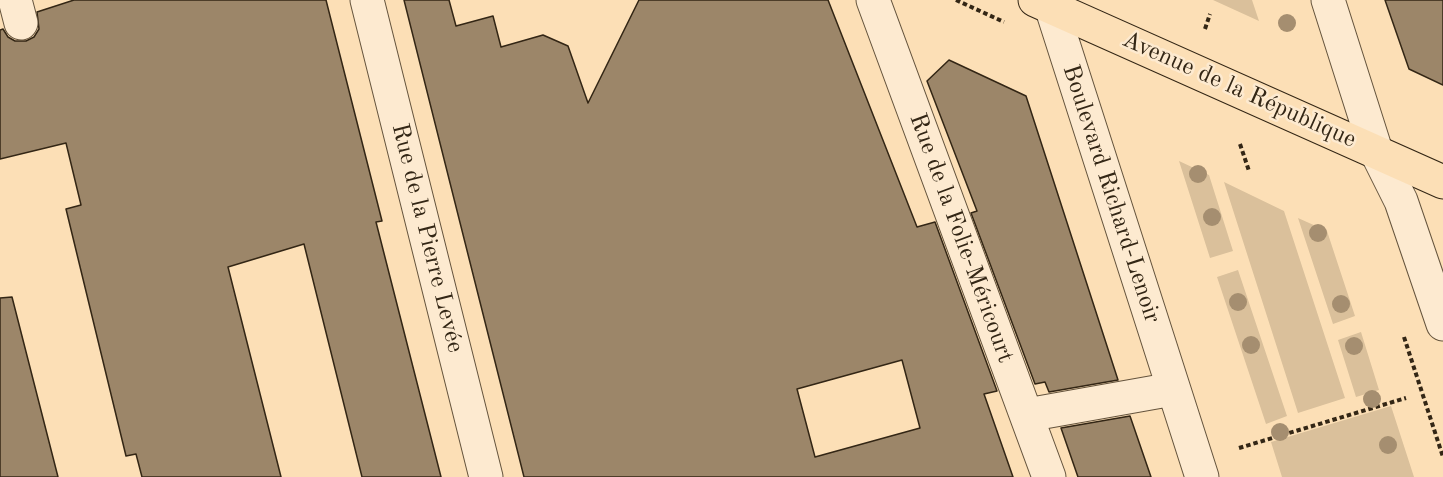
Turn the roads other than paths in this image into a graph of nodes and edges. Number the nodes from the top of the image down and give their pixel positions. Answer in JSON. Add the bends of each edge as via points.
{"nodes":[{"id":1,"x":367,"y":0,"type":"edge"},
{"id":2,"x":873,"y":0,"type":"edge"},
{"id":3,"x":1328,"y":0,"type":"edge"},
{"id":4,"x":1045,"y":2,"type":"edge"},
{"id":5,"x":1376,"y":151,"type":"junction"},
{"id":6,"x":1443,"y":182,"type":"edge"},
{"id":7,"x":1443,"y":324,"type":"edge"},
{"id":8,"x":1173,"y":389,"type":"junction"},
{"id":9,"x":1027,"y":415,"type":"junction"},
{"id":10,"x":486,"y":477,"type":"edge"},
{"id":11,"x":1048,"y":477,"type":"edge"},
{"id":12,"x":1202,"y":477,"type":"edge"}],
"edges":[{"from":1,"to":10,"type":"street","name":"Rue de la Pierre Levée"},
{"from":2,"to":9,"type":"street","name":"Rue de la Folie-Méricourt"},
{"from":3,"to":5,"type":"street"},
{"from":4,"to":5,"type":"main road","name":"Avenue de la République"},
{"from":4,"to":8,"type":"street","name":"Boulevard Richard-Lenoir"},
{"from":5,"to":6,"type":"main road","name":"Avenue de la République"},
{"from":5,"to":7,"type":"street","via":[[1401,201]]},
{"from":8,"to":9,"type":"street"},
{"from":8,"to":12,"type":"street","name":"Boulevard Richard-Lenoir"},
{"from":9,"to":11,"type":"street","name":"Rue de la Folie-Méricourt"}]}
